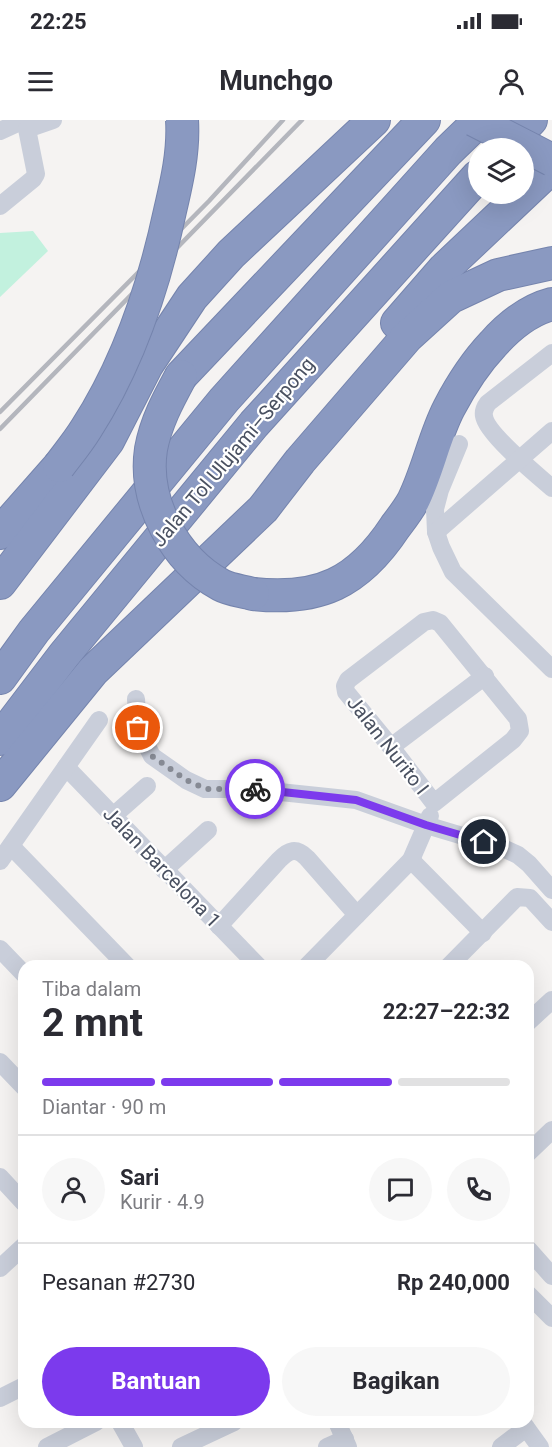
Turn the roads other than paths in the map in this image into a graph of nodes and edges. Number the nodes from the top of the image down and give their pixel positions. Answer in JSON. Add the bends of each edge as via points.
{"nodes":[{"id":1,"x":53,"y":120,"type":"edge"},
{"id":2,"x":182,"y":120,"type":"edge"},
{"id":3,"x":374,"y":120,"type":"edge"},
{"id":4,"x":424,"y":120,"type":"edge"},
{"id":5,"x":474,"y":120,"type":"edge"},
{"id":6,"x":480,"y":120,"type":"edge"},
{"id":7,"x":531,"y":120,"type":"edge"},
{"id":8,"x":26,"y":123,"type":"edge"},
{"id":9,"x":0,"y":131,"type":"edge"},
{"id":10,"x":514,"y":138,"type":"edge"},
{"id":11,"x":552,"y":160,"type":"edge"},
{"id":12,"x":552,"y":167,"type":"edge"},
{"id":13,"x":468,"y":187,"type":"edge"},
{"id":14,"x":0,"y":206,"type":"edge"},
{"id":15,"x":552,"y":263,"type":"edge"},
{"id":16,"x":552,"y":304,"type":"edge"},
{"id":17,"x":552,"y":353,"type":"edge"},
{"id":18,"x":552,"y":431,"type":"edge"},
{"id":19,"x":459,"y":444,"type":"dead end"},
{"id":20,"x":519,"y":458,"type":"junction"},
{"id":21,"x":300,"y":460,"type":"junction"},
{"id":22,"x":552,"y":488,"type":"edge"},
{"id":23,"x":436,"y":532,"type":"junction"},
{"id":24,"x":0,"y":533,"type":"edge"},
{"id":25,"x":0,"y":583,"type":"edge"},
{"id":26,"x":552,"y":669,"type":"edge"},
{"id":27,"x":485,"y":676,"type":"junction"},
{"id":28,"x":0,"y":678,"type":"edge"},
{"id":29,"x":136,"y":699,"type":"dead end"},
{"id":30,"x":99,"y":720,"type":"dead end"},
{"id":31,"x":0,"y":739,"type":"edge"},
{"id":32,"x":391,"y":747,"type":"junction"},
{"id":33,"x":66,"y":767,"type":"junction"},
{"id":34,"x":0,"y":785,"type":"edge"},
{"id":35,"x":147,"y":786,"type":"dead end"},
{"id":36,"x":434,"y":803,"type":"junction"},
{"id":37,"x":113,"y":816,"type":"junction"},
{"id":38,"x":426,"y":825,"type":"junction"},
{"id":39,"x":208,"y":830,"type":"dead end"},
{"id":40,"x":11,"y":846,"type":"junction"},
{"id":41,"x":411,"y":860,"type":"junction"},
{"id":42,"x":0,"y":861,"type":"edge"},
{"id":43,"x":164,"y":870,"type":"junction"},
{"id":44,"x":552,"y":890,"type":"edge"},
{"id":45,"x":357,"y":915,"type":"junction"},
{"id":46,"x":552,"y":922,"type":"edge"},
{"id":47,"x":219,"y":926,"type":"junction"},
{"id":48,"x":483,"y":933,"type":"junction"},
{"id":49,"x":0,"y":949,"type":"edge"},
{"id":50,"x":121,"y":960,"type":"edge"},
{"id":51,"x":252,"y":960,"type":"edge"},
{"id":52,"x":313,"y":960,"type":"edge"},
{"id":53,"x":455,"y":960,"type":"edge"},
{"id":54,"x":18,"y":968,"type":"edge"},
{"id":55,"x":552,"y":1000,"type":"edge"},
{"id":56,"x":534,"y":1016,"type":"edge"},
{"id":57,"x":0,"y":1062,"type":"edge"},
{"id":58,"x":18,"y":1081,"type":"edge"},
{"id":59,"x":552,"y":1130,"type":"edge"},
{"id":60,"x":534,"y":1147,"type":"edge"},
{"id":61,"x":0,"y":1177,"type":"edge"},
{"id":62,"x":18,"y":1196,"type":"edge"},
{"id":63,"x":18,"y":1251,"type":"edge"},
{"id":64,"x":534,"y":1254,"type":"edge"},
{"id":65,"x":549,"y":1265,"type":"edge"},
{"id":66,"x":1,"y":1267,"type":"edge"},
{"id":67,"x":534,"y":1300,"type":"edge"},
{"id":68,"x":552,"y":1318,"type":"edge"},
{"id":69,"x":18,"y":1389,"type":"edge"},
{"id":70,"x":0,"y":1398,"type":"edge"},
{"id":71,"x":84,"y":1428,"type":"edge"},
{"id":72,"x":123,"y":1428,"type":"edge"},
{"id":73,"x":221,"y":1428,"type":"edge"},
{"id":74,"x":340,"y":1428,"type":"edge"},
{"id":75,"x":521,"y":1428,"type":"edge"},
{"id":76,"x":526,"y":1428,"type":"edge"},
{"id":77,"x":346,"y":1443,"type":"edge"},
{"id":78,"x":47,"y":1447,"type":"edge"},
{"id":79,"x":134,"y":1447,"type":"edge"},
{"id":80,"x":181,"y":1447,"type":"edge"},
{"id":81,"x":327,"y":1447,"type":"edge"},
{"id":82,"x":501,"y":1447,"type":"edge"},
{"id":83,"x":540,"y":1447,"type":"edge"}],
"edges":[{"from":1,"to":8,"type":"street"},
{"from":2,"to":24,"type":"highway","bridge":true,"via":[[178,173],[160,256],[141,315],[113,380],[86,429],[59,466]]},
{"from":3,"to":25,"type":"highway","via":[[231,254],[192,297],[147,364],[108,441]]},
{"from":4,"to":16,"type":"highway","bridge":true,"via":[[180,376],[160,414],[151,450],[151,485],[161,518],[176,545],[194,567],[223,586],[253,594],[279,597],[315,592],[346,579],[379,552],[413,501],[449,408],[478,359],[506,329],[538,307]]},
{"from":5,"to":11,"type":"highway","bridge":true},
{"from":6,"to":28,"type":"highway","name":"Jalan Tol Ulujami–Serpong","via":[[224,400]]},
{"from":7,"to":10,"type":"highway"},
{"from":8,"to":9,"type":"street"},
{"from":8,"to":14,"type":"street","via":[[37,170]]},
{"from":12,"to":21,"type":"highway","via":[[444,269],[369,356]]},
{"from":13,"to":31,"type":"highway","name":"Jalan Tol Ulujami–Serpong","via":[[254,424]]},
{"from":15,"to":21,"type":"highway","via":[[498,275],[451,297],[407,337]]},
{"from":17,"to":20,"type":"street","via":[[484,408],[483,415],[491,430]]},
{"from":18,"to":20,"type":"street"},
{"from":19,"to":23,"type":"street","via":[[435,509]]},
{"from":20,"to":22,"type":"street"},
{"from":20,"to":23,"type":"street"},
{"from":21,"to":34,"type":"highway","via":[[263,509],[93,671]]},
{"from":23,"to":26,"type":"street","via":[[453,572]]},
{"from":27,"to":32,"type":"street"},
{"from":27,"to":32,"type":"street","name":"Jalan Nurito I","via":[[440,623],[424,622],[345,686]]},
{"from":27,"to":36,"type":"street","via":[[518,719],[520,731]]},
{"from":29,"to":38,"type":"street","via":[[138,728],[152,756],[206,789],[252,789],[356,800]]},
{"from":30,"to":33,"type":"street"},
{"from":32,"to":36,"type":"street","name":"Jalan Nurito I"},
{"from":33,"to":37,"type":"street","name":"Jalan Barcelona 1"},
{"from":33,"to":40,"type":"street"},
{"from":35,"to":37,"type":"street"},
{"from":36,"to":38,"type":"street"},
{"from":37,"to":43,"type":"street","name":"Jalan Barcelona 1"},
{"from":38,"to":41,"type":"street"},
{"from":38,"to":44,"type":"street","via":[[518,855]]},
{"from":39,"to":43,"type":"street"},
{"from":40,"to":42,"type":"street"},
{"from":40,"to":50,"type":"street"},
{"from":41,"to":45,"type":"street"},
{"from":41,"to":48,"type":"street"},
{"from":43,"to":47,"type":"street","name":"Jalan Barcelona 1"},
{"from":45,"to":47,"type":"street","via":[[307,858],[294,851],[279,860]]},
{"from":45,"to":52,"type":"street"},
{"from":46,"to":48,"type":"street","via":[[530,898],[521,896]]},
{"from":47,"to":51,"type":"street","name":"Jalan Barcelona 1"},
{"from":48,"to":53,"type":"street"},
{"from":49,"to":54,"type":"street"},
{"from":55,"to":56,"type":"street"},
{"from":57,"to":58,"type":"street"},
{"from":59,"to":60,"type":"street"},
{"from":61,"to":62,"type":"street"},
{"from":63,"to":66,"type":"street"},
{"from":64,"to":65,"type":"street"},
{"from":67,"to":68,"type":"street"},
{"from":69,"to":70,"type":"street"},
{"from":71,"to":78,"type":"street"},
{"from":72,"to":79,"type":"street"},
{"from":73,"to":80,"type":"street"},
{"from":74,"to":77,"type":"street"},
{"from":75,"to":82,"type":"street"},
{"from":76,"to":83,"type":"street"},
{"from":77,"to":81,"type":"street"}]}
